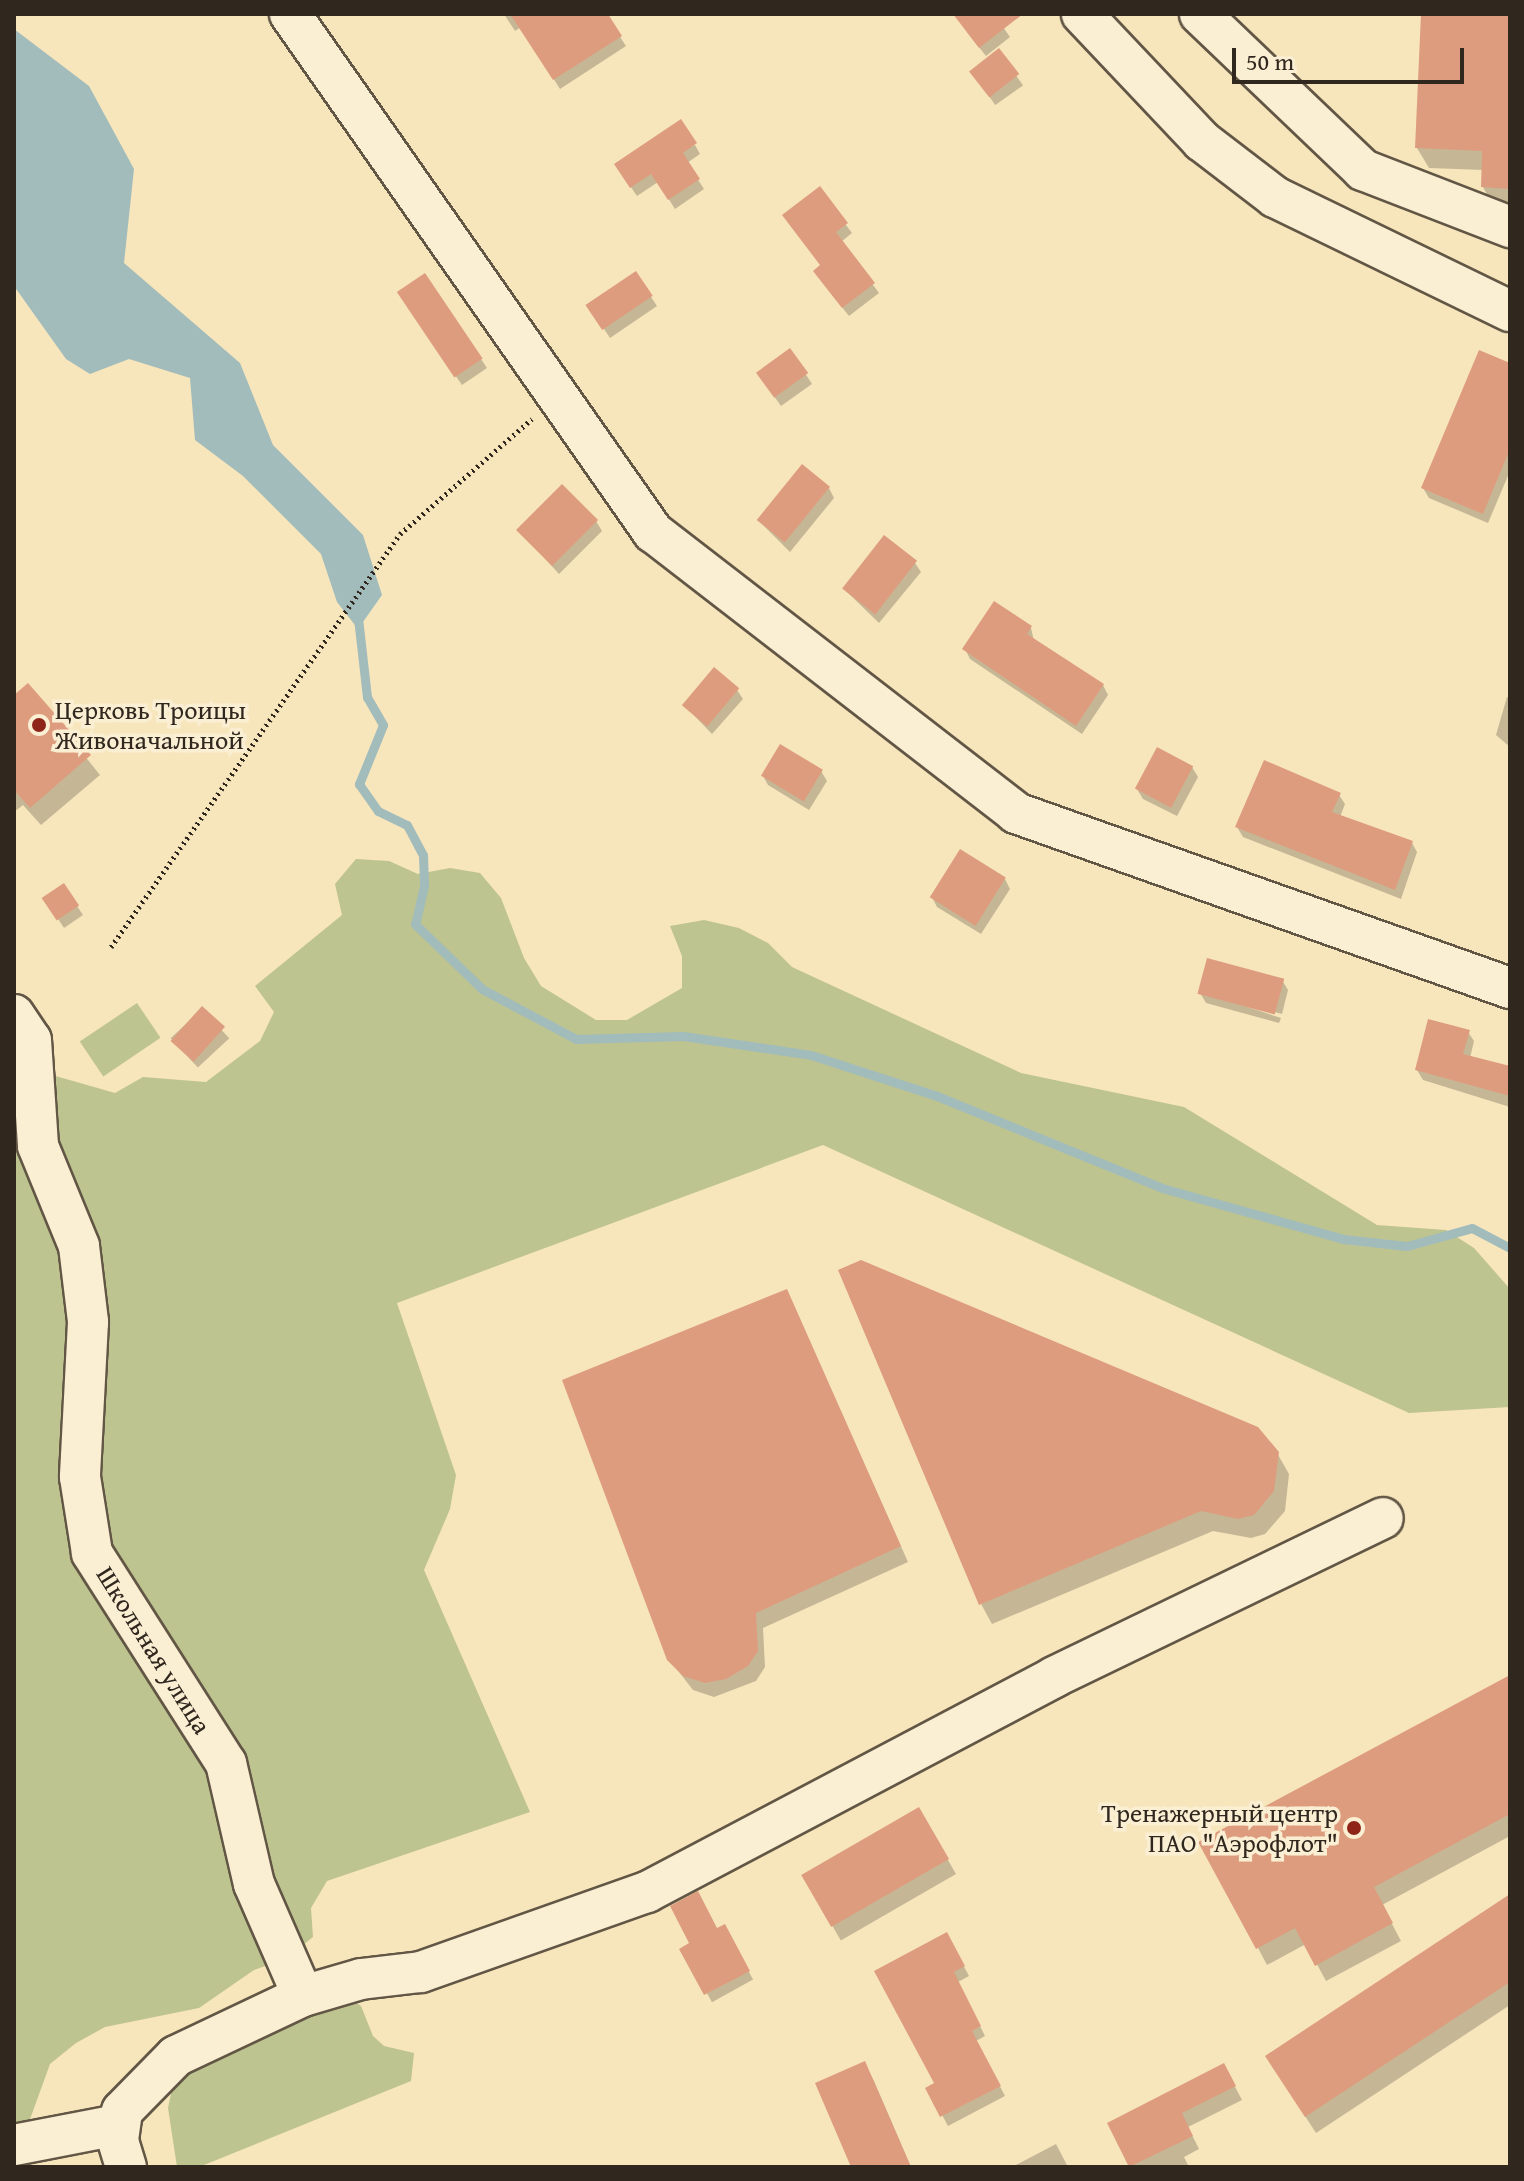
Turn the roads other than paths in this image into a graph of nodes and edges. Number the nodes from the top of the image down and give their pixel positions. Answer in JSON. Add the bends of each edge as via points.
{"nodes":[{"id":1,"x":290,"y":14,"type":"edge"},
{"id":2,"x":1082,"y":14,"type":"edge"},
{"id":3,"x":1200,"y":14,"type":"edge"},
{"id":4,"x":1510,"y":227,"type":"edge"},
{"id":5,"x":1510,"y":311,"type":"edge"},
{"id":6,"x":1510,"y":988,"type":"edge"},
{"id":7,"x":14,"y":1015,"type":"edge"},
{"id":8,"x":25,"y":1105,"type":"edge"},
{"id":9,"x":1383,"y":1518,"type":"dead end"},
{"id":10,"x":303,"y":1996,"type":"junction"},
{"id":11,"x":118,"y":2125,"type":"junction"},
{"id":12,"x":14,"y":2145,"type":"edge"},
{"id":13,"x":126,"y":2167,"type":"edge"}],
"edges":[{"from":1,"to":6,"type":"street","via":[[653,532],[1016,813]]},
{"from":2,"to":5,"type":"street","via":[[1202,141],[1275,197]]},
{"from":3,"to":4,"type":"street","via":[[1363,170]]},
{"from":7,"to":8,"type":"street","name":"Школьная улица","via":[[31,1040]]},
{"from":8,"to":10,"type":"street","name":"Школьная улица","via":[[79,1246],[88,1322],[80,1477],[92,1553],[226,1763],[254,1884]]},
{"from":9,"to":10,"type":"street","via":[[1054,1677],[647,1892],[421,1972],[361,1979]]},
{"from":10,"to":11,"type":"street","via":[[176,2056],[146,2081],[122,2111]]},
{"from":11,"to":12,"type":"street"},
{"from":11,"to":13,"type":"street"}]}
